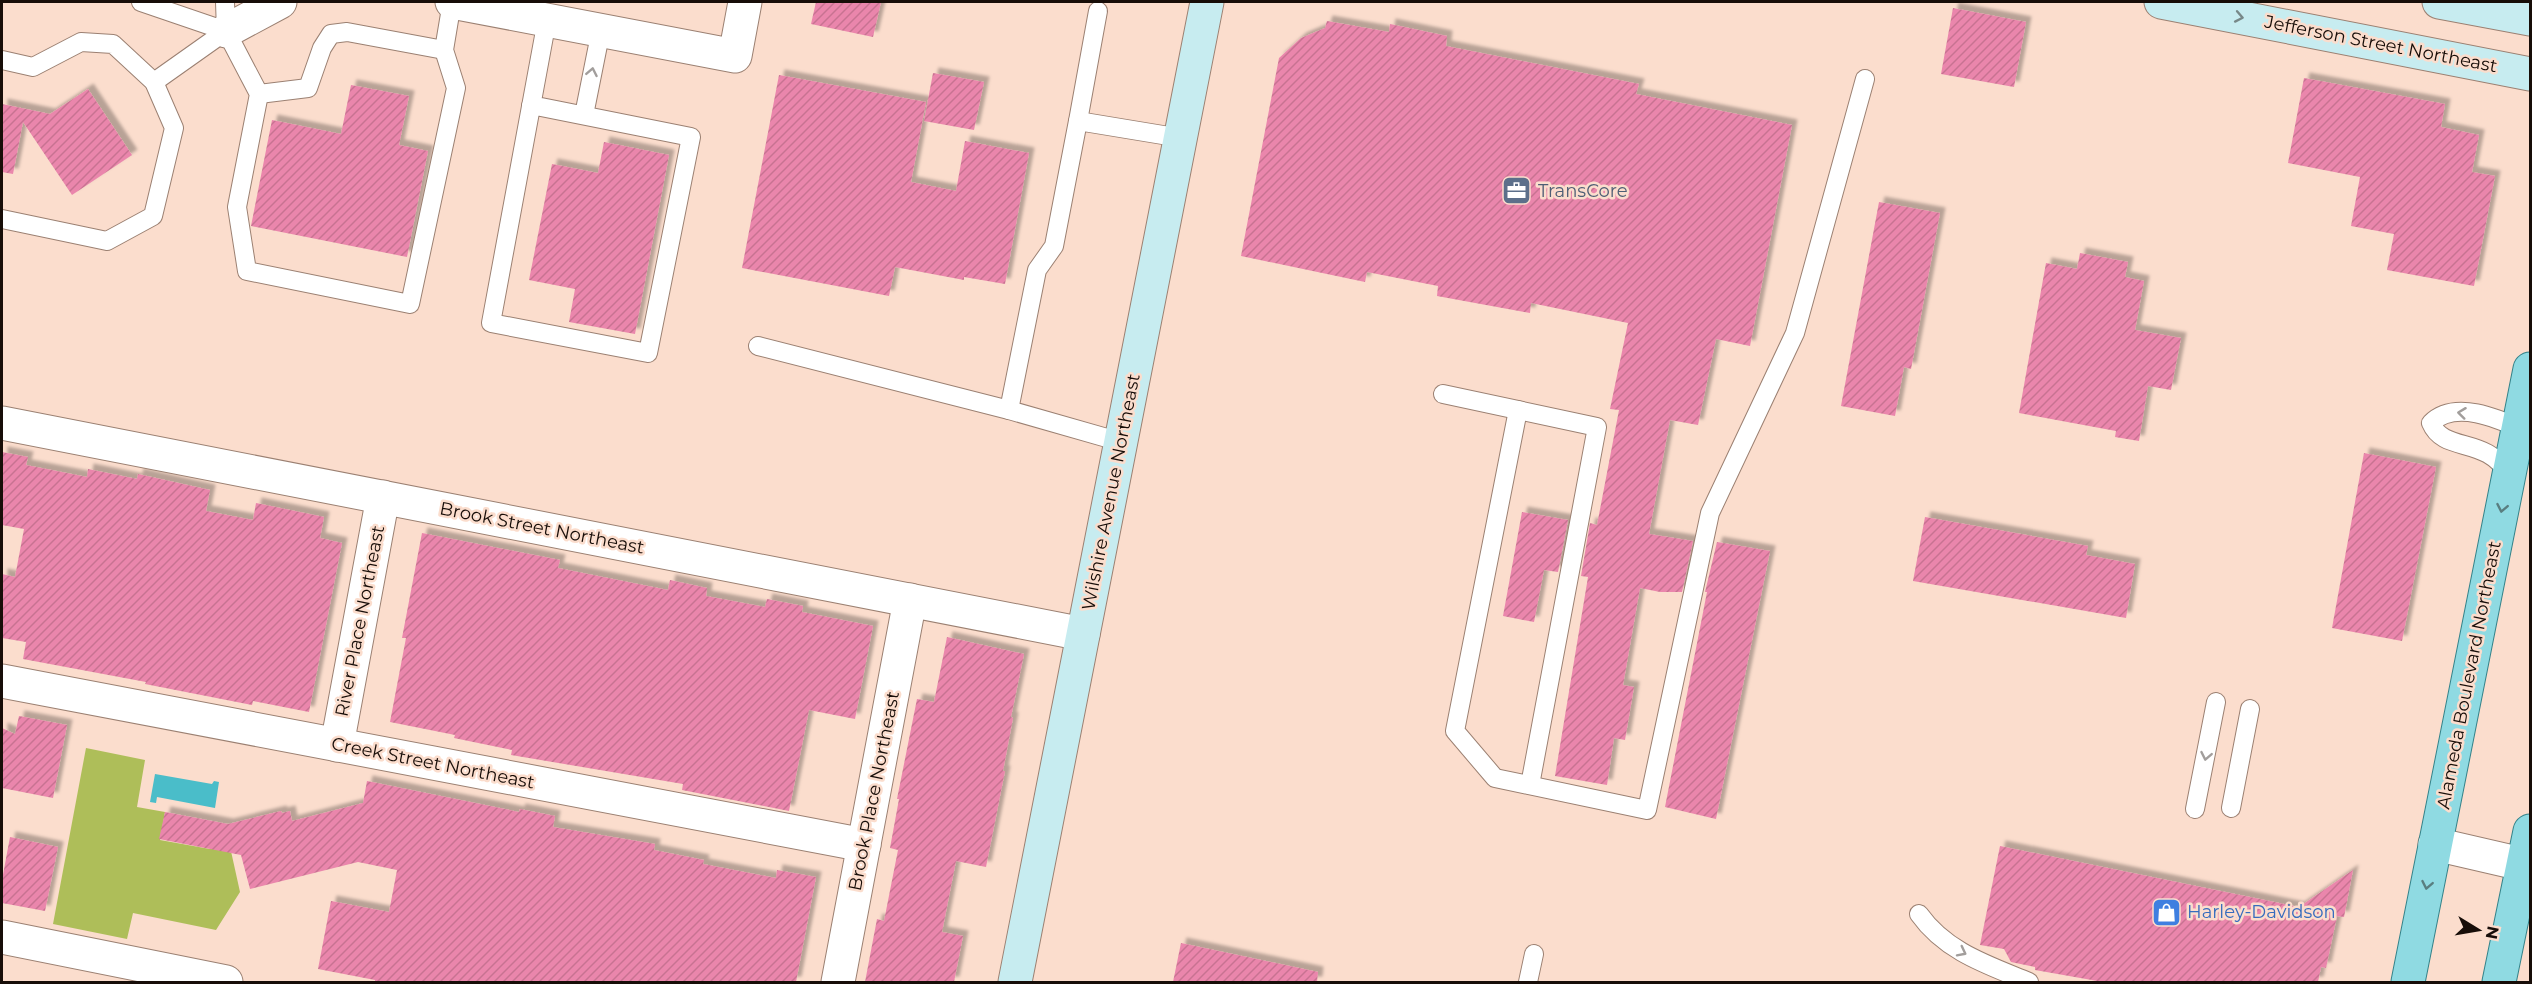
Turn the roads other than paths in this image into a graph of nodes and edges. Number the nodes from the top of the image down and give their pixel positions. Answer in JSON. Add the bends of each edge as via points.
{"nodes":[{"id":1,"x":141,"y":2,"type":"edge"},
{"id":2,"x":280,"y":2,"type":"edge"},
{"id":3,"x":452,"y":2,"type":"edge"},
{"id":4,"x":745,"y":2,"type":"edge"},
{"id":5,"x":1206,"y":2,"type":"edge"},
{"id":6,"x":2161,"y":2,"type":"edge"},
{"id":7,"x":2439,"y":2,"type":"edge"},
{"id":8,"x":1098,"y":11,"type":"dead end"},
{"id":9,"x":225,"y":16,"type":"edge"},
{"id":10,"x":2530,"y":19,"type":"edge"},
{"id":11,"x":547,"y":20,"type":"junction"},
{"id":12,"x":601,"y":30,"type":"junction"},
{"id":13,"x":444,"y":50,"type":"junction"},
{"id":14,"x":2,"y":60,"type":"edge"},
{"id":15,"x":2530,"y":74,"type":"edge"},
{"id":16,"x":1865,"y":79,"type":"dead end"},
{"id":17,"x":154,"y":82,"type":"junction"},
{"id":18,"x":259,"y":94,"type":"junction"},
{"id":19,"x":531,"y":105,"type":"junction"},
{"id":20,"x":584,"y":115,"type":"junction"},
{"id":21,"x":1078,"y":121,"type":"junction"},
{"id":22,"x":1181,"y":138,"type":"junction"},
{"id":23,"x":2,"y":219,"type":"edge"},
{"id":24,"x":758,"y":346,"type":"dead end"},
{"id":25,"x":2530,"y":369,"type":"edge"},
{"id":26,"x":1443,"y":394,"type":"dead end"},
{"id":27,"x":1009,"y":410,"type":"junction"},
{"id":28,"x":1518,"y":410,"type":"junction"},
{"id":29,"x":2,"y":423,"type":"edge"},
{"id":30,"x":2524,"y":430,"type":"edge"},
{"id":31,"x":1121,"y":442,"type":"junction"},
{"id":32,"x":2509,"y":475,"type":"junction"},
{"id":33,"x":383,"y":498,"type":"junction"},
{"id":34,"x":910,"y":600,"type":"junction"},
{"id":35,"x":1083,"y":634,"type":"junction"},
{"id":36,"x":2,"y":681,"type":"edge"},
{"id":37,"x":2216,"y":702,"type":"dead end"},
{"id":38,"x":2250,"y":709,"type":"dead end"},
{"id":39,"x":336,"y":745,"type":"junction"},
{"id":40,"x":1530,"y":785,"type":"junction"},
{"id":41,"x":2230,"y":808,"type":"dead end"},
{"id":42,"x":2195,"y":809,"type":"dead end"},
{"id":43,"x":2530,"y":831,"type":"edge"},
{"id":44,"x":2435,"y":844,"type":"junction"},
{"id":45,"x":864,"y":845,"type":"junction"},
{"id":46,"x":2527,"y":865,"type":"edge"},
{"id":47,"x":1919,"y":914,"type":"dead end"},
{"id":48,"x":2,"y":937,"type":"edge"},
{"id":49,"x":1533,"y":954,"type":"dead end"},
{"id":50,"x":111,"y":971,"type":"edge"},
{"id":51,"x":226,"y":982,"type":"edge"},
{"id":52,"x":838,"y":982,"type":"edge"},
{"id":53,"x":1015,"y":982,"type":"edge"},
{"id":54,"x":1528,"y":982,"type":"edge"},
{"id":55,"x":2029,"y":982,"type":"edge"},
{"id":56,"x":2408,"y":982,"type":"edge"},
{"id":57,"x":2499,"y":982,"type":"edge"}],
"edges":[{"from":1,"to":9,"type":"lane"},
{"from":2,"to":9,"type":"street"},
{"from":3,"to":11,"type":"street"},
{"from":3,"to":13,"type":"lane"},
{"from":4,"to":12,"type":"street","via":[[735,56]]},
{"from":5,"to":22,"type":"street","name":"Wilshire Avenue Northeast"},
{"from":6,"to":15,"type":"street","name":"Jefferson Street Northeast","one_way":true},
{"from":7,"to":10,"type":"street"},
{"from":8,"to":21,"type":"lane"},
{"from":9,"to":17,"type":"lane"},
{"from":9,"to":18,"type":"lane"},
{"from":11,"to":12,"type":"street"},
{"from":11,"to":19,"type":"lane"},
{"from":20,"to":12,"type":"lane","one_way":true},
{"from":13,"to":18,"type":"lane","via":[[347,32],[331,34],[308,88]]},
{"from":13,"to":18,"type":"lane","via":[[456,88],[410,304],[247,271],[237,207]]},
{"from":14,"to":17,"type":"lane","via":[[33,67],[81,42],[113,44]]},
{"from":16,"to":40,"type":"lane","via":[[1795,333],[1710,513],[1647,810]]},
{"from":17,"to":23,"type":"lane","via":[[174,128],[153,216],[107,241]]},
{"from":19,"to":20,"type":"lane"},
{"from":19,"to":20,"type":"lane","via":[[491,323],[648,353],[691,137]]},
{"from":21,"to":22,"type":"lane"},
{"from":21,"to":27,"type":"lane","via":[[1054,246],[1037,270]]},
{"from":22,"to":31,"type":"street","name":"Wilshire Avenue Northeast"},
{"from":24,"to":27,"type":"lane"},
{"from":25,"to":30,"type":"main road","name":"Alameda Boulevard Northeast"},
{"from":26,"to":28,"type":"lane"},
{"from":27,"to":31,"type":"lane"},
{"from":28,"to":40,"type":"lane","via":[[1455,731],[1495,778]]},
{"from":28,"to":40,"type":"lane","via":[[1597,427]]},
{"from":29,"to":33,"type":"street","name":"Brook Street Northeast"},
{"from":30,"to":32,"type":"main road","name":"Alameda Boulevard Northeast"},
{"from":30,"to":32,"type":"lane","one_way":true,"via":[[2456,411],[2438,416],[2431,423],[2441,437],[2487,452]]},
{"from":31,"to":35,"type":"street","name":"Wilshire Avenue Northeast"},
{"from":32,"to":44,"type":"main road","name":"Alameda Boulevard Northeast","one_way":true},
{"from":33,"to":34,"type":"street","name":"Brook Street Northeast"},
{"from":33,"to":39,"type":"street","name":"River Place Northeast"},
{"from":34,"to":35,"type":"street","name":"Brook Street Northeast"},
{"from":34,"to":45,"type":"street","name":"Brook Place Northeast"},
{"from":35,"to":53,"type":"street","name":"Wilshire Avenue Northeast"},
{"from":36,"to":39,"type":"street","name":"Creek Street Northeast"},
{"from":37,"to":42,"type":"lane","one_way":true},
{"from":38,"to":41,"type":"lane"},
{"from":39,"to":45,"type":"street","name":"Creek Street Northeast"},
{"from":43,"to":46,"type":"main road"},
{"from":44,"to":46,"type":"street"},
{"from":44,"to":56,"type":"main road","name":"Alameda Boulevard Northeast","one_way":true},
{"from":45,"to":52,"type":"street","name":"Brook Place Northeast"},
{"from":46,"to":57,"type":"main road"},
{"from":47,"to":55,"type":"lane","one_way":true,"via":[[1938,938],[1953,948]]},
{"from":48,"to":50,"type":"street"},
{"from":49,"to":54,"type":"lane"},
{"from":50,"to":51,"type":"street"}]}
